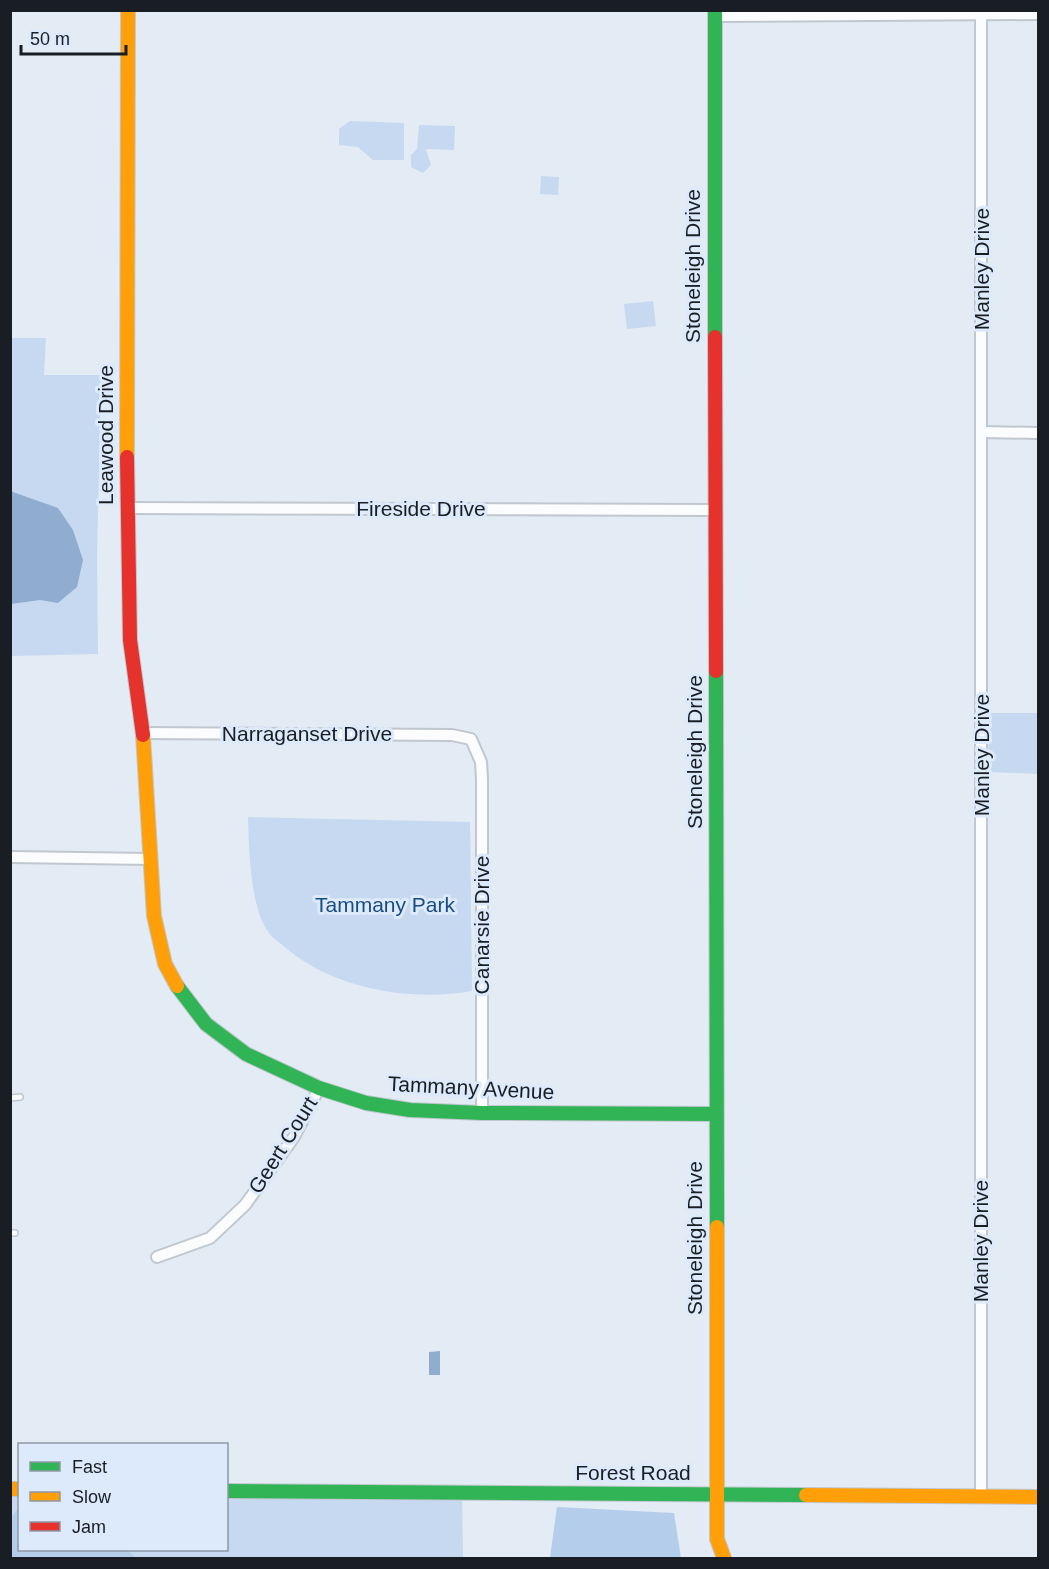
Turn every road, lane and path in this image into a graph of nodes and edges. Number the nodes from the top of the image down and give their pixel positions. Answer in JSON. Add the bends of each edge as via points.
{"nodes":[{"id":1,"x":128,"y":10,"type":"edge"},
{"id":2,"x":715,"y":13,"type":"edge"},
{"id":3,"x":981,"y":14,"type":"junction"},
{"id":4,"x":1038,"y":14,"type":"edge"},
{"id":5,"x":982,"y":432,"type":"junction"},
{"id":6,"x":1038,"y":433,"type":"edge"},
{"id":7,"x":127,"y":508,"type":"junction"},
{"id":8,"x":716,"y":510,"type":"junction"},
{"id":9,"x":143,"y":733,"type":"junction"},
{"id":10,"x":471,"y":739,"type":"joint"},
{"id":11,"x":10,"y":857,"type":"edge"},
{"id":12,"x":150,"y":859,"type":"junction"},
{"id":13,"x":319,"y":1088,"type":"junction"},
{"id":14,"x":20,"y":1097,"type":"dead end"},
{"id":15,"x":10,"y":1098,"type":"edge"},
{"id":16,"x":482,"y":1113,"type":"junction"},
{"id":17,"x":716,"y":1114,"type":"junction"},
{"id":18,"x":157,"y":1257,"type":"dead end"},
{"id":19,"x":228,"y":1491,"type":"edge"},
{"id":20,"x":717,"y":1494,"type":"junction"},
{"id":21,"x":981,"y":1496,"type":"junction"},
{"id":22,"x":1038,"y":1497,"type":"edge"},
{"id":23,"x":724,"y":1558,"type":"edge"}],
"edges":[{"from":1,"to":7,"type":"street","name":"Leawood Drive"},
{"from":2,"to":3,"type":"street"},
{"from":2,"to":8,"type":"street","name":"Stoneleigh Drive"},
{"from":3,"to":4,"type":"street"},
{"from":3,"to":5,"type":"street","name":"Manley Drive"},
{"from":5,"to":6,"type":"street"},
{"from":5,"to":21,"type":"street","name":"Manley Drive"},
{"from":7,"to":8,"type":"street","name":"Fireside Drive"},
{"from":7,"to":9,"type":"street","name":"Leawood Drive","via":[[130,640]]},
{"from":8,"to":17,"type":"street","name":"Stoneleigh Drive"},
{"from":9,"to":10,"type":"street","name":"Narraganset Drive","via":[[452,735]]},
{"from":9,"to":12,"type":"street","name":"Leawood Drive"},
{"from":10,"to":16,"type":"street","name":"Canarsie Drive","via":[[481,762],[482,779]]},
{"from":11,"to":12,"type":"street"},
{"from":12,"to":13,"type":"street","name":"Tammany Avenue","via":[[159,942],[177,986],[206,1024],[225,1041]]},
{"from":13,"to":16,"type":"street","name":"Tammany Avenue","via":[[389,1107]]},
{"from":13,"to":18,"type":"street","name":"Geert Court","via":[[294,1137],[245,1205],[210,1238]]},
{"from":14,"to":15,"type":"lane"},
{"from":16,"to":17,"type":"street","name":"Tammany Avenue"},
{"from":17,"to":20,"type":"street","name":"Stoneleigh Drive"},
{"from":19,"to":20,"type":"street","name":"Forest Road"},
{"from":20,"to":21,"type":"street","name":"Forest Road"},
{"from":20,"to":23,"type":"street","name":"Stoneleigh Drive","via":[[717,1539]]},
{"from":21,"to":22,"type":"street","name":"Forest Road"}]}
